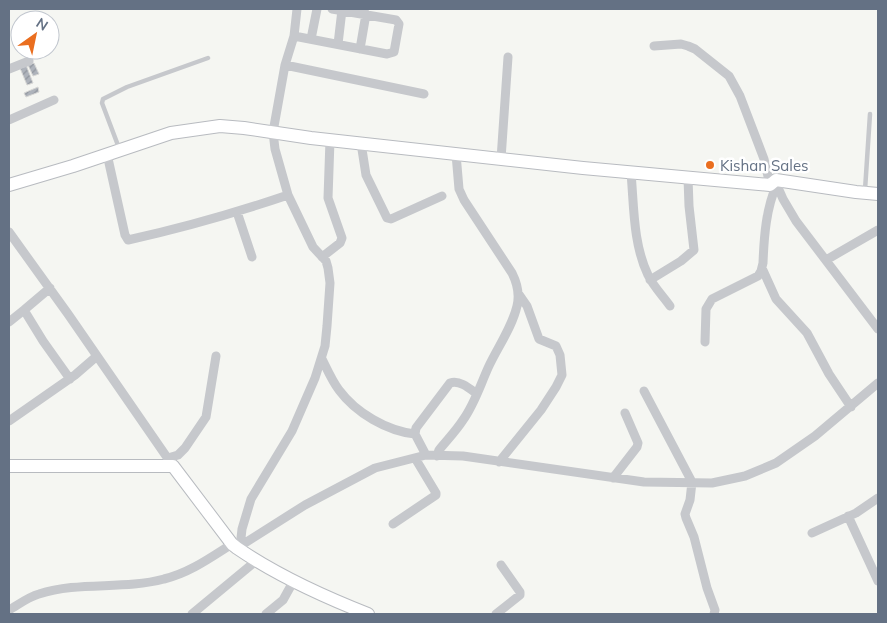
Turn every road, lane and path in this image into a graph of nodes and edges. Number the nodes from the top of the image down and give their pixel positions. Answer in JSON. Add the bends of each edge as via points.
{"nodes":[{"id":1,"x":297,"y":9,"type":"edge"},
{"id":2,"x":317,"y":9,"type":"edge"},
{"id":3,"x":332,"y":9,"type":"edge"},
{"id":4,"x":342,"y":10,"type":"junction"},
{"id":5,"x":366,"y":14,"type":"junction"},
{"id":6,"x":294,"y":36,"type":"junction"},
{"id":7,"x":312,"y":39,"type":"junction"},
{"id":8,"x":338,"y":44,"type":"junction"},
{"id":9,"x":654,"y":46,"type":"dead end"},
{"id":10,"x":360,"y":48,"type":"junction"},
{"id":11,"x":508,"y":57,"type":"dead end"},
{"id":12,"x":208,"y":58,"type":"dead end"},
{"id":13,"x":29,"y":61,"type":"dead end"},
{"id":14,"x":285,"y":65,"type":"junction"},
{"id":15,"x":9,"y":69,"type":"edge"},
{"id":16,"x":424,"y":94,"type":"dead end"},
{"id":17,"x":54,"y":100,"type":"dead end"},
{"id":18,"x":870,"y":114,"type":"dead end"},
{"id":19,"x":9,"y":120,"type":"edge"},
{"id":20,"x":273,"y":132,"type":"junction"},
{"id":21,"x":330,"y":140,"type":"junction"},
{"id":22,"x":361,"y":143,"type":"junction"},
{"id":23,"x":113,"y":151,"type":"junction"},
{"id":24,"x":456,"y":154,"type":"junction"},
{"id":25,"x":501,"y":159,"type":"junction"},
{"id":26,"x":631,"y":173,"type":"junction"},
{"id":27,"x":688,"y":178,"type":"junction"},
{"id":28,"x":774,"y":183,"type":"junction"},
{"id":29,"x":9,"y":185,"type":"edge"},
{"id":30,"x":865,"y":193,"type":"junction"},
{"id":31,"x":878,"y":194,"type":"edge"},
{"id":32,"x":288,"y":195,"type":"junction"},
{"id":33,"x":442,"y":196,"type":"dead end"},
{"id":34,"x":237,"y":212,"type":"junction"},
{"id":35,"x":878,"y":230,"type":"edge"},
{"id":36,"x":9,"y":232,"type":"edge"},
{"id":37,"x":252,"y":256,"type":"dead end"},
{"id":38,"x":322,"y":257,"type":"junction"},
{"id":39,"x":826,"y":260,"type":"junction"},
{"id":40,"x":762,"y":268,"type":"junction"},
{"id":41,"x":650,"y":280,"type":"junction"},
{"id":42,"x":50,"y":288,"type":"junction"},
{"id":43,"x":518,"y":293,"type":"junction"},
{"id":44,"x":670,"y":306,"type":"dead end"},
{"id":45,"x":24,"y":310,"type":"junction"},
{"id":46,"x":9,"y":322,"type":"edge"},
{"id":47,"x":878,"y":329,"type":"edge"},
{"id":48,"x":705,"y":342,"type":"dead end"},
{"id":49,"x":97,"y":356,"type":"junction"},
{"id":50,"x":216,"y":356,"type":"dead end"},
{"id":51,"x":322,"y":359,"type":"junction"},
{"id":52,"x":70,"y":379,"type":"junction"},
{"id":53,"x":878,"y":383,"type":"edge"},
{"id":54,"x":644,"y":391,"type":"dead end"},
{"id":55,"x":477,"y":394,"type":"junction"},
{"id":56,"x":852,"y":407,"type":"junction"},
{"id":57,"x":625,"y":413,"type":"dead end"},
{"id":58,"x":9,"y":421,"type":"edge"},
{"id":59,"x":416,"y":434,"type":"junction"},
{"id":60,"x":426,"y":455,"type":"junction"},
{"id":61,"x":437,"y":456,"type":"junction"},
{"id":62,"x":416,"y":458,"type":"junction"},
{"id":63,"x":170,"y":462,"type":"junction"},
{"id":64,"x":499,"y":462,"type":"junction"},
{"id":65,"x":9,"y":466,"type":"edge"},
{"id":66,"x":613,"y":478,"type":"junction"},
{"id":67,"x":692,"y":482,"type":"junction"},
{"id":68,"x":878,"y":498,"type":"edge"},
{"id":69,"x":848,"y":516,"type":"junction"},
{"id":70,"x":393,"y":524,"type":"dead end"},
{"id":71,"x":812,"y":533,"type":"dead end"},
{"id":72,"x":236,"y":547,"type":"junction"},
{"id":73,"x":256,"y":561,"type":"junction"},
{"id":74,"x":501,"y":565,"type":"dead end"},
{"id":75,"x":878,"y":581,"type":"edge"},
{"id":76,"x":293,"y":582,"type":"junction"},
{"id":77,"x":9,"y":610,"type":"edge"},
{"id":78,"x":192,"y":614,"type":"edge"},
{"id":79,"x":266,"y":614,"type":"edge"},
{"id":80,"x":368,"y":614,"type":"edge"},
{"id":81,"x":496,"y":614,"type":"edge"},
{"id":82,"x":714,"y":614,"type":"edge"}],
"edges":[{"from":1,"to":6,"type":"street"},
{"from":2,"to":7,"type":"street"},
{"from":3,"to":4,"type":"street"},
{"from":4,"to":5,"type":"street"},
{"from":4,"to":8,"type":"street"},
{"from":5,"to":10,"type":"street"},
{"from":5,"to":10,"type":"street","via":[[398,22],[395,49],[392,54],[387,54]]},
{"from":6,"to":7,"type":"street"},
{"from":6,"to":14,"type":"street"},
{"from":7,"to":8,"type":"street"},
{"from":8,"to":10,"type":"street"},
{"from":9,"to":28,"type":"street","via":[[688,46],[729,76]]},
{"from":11,"to":25,"type":"street"},
{"from":12,"to":23,"type":"lane","via":[[103,99]]},
{"from":13,"to":15,"type":"street"},
{"from":14,"to":16,"type":"street"},
{"from":14,"to":20,"type":"street"},
{"from":17,"to":19,"type":"street"},
{"from":18,"to":30,"type":"lane"},
{"from":20,"to":21,"type":"main road"},
{"from":20,"to":23,"type":"main road","via":[[204,127]]},
{"from":20,"to":32,"type":"street"},
{"from":21,"to":22,"type":"main road"},
{"from":21,"to":38,"type":"street","via":[[328,198],[342,238],[340,244]]},
{"from":22,"to":24,"type":"main road"},
{"from":22,"to":33,"type":"street","via":[[366,175],[387,218]]},
{"from":23,"to":29,"type":"main road"},
{"from":23,"to":34,"type":"street","via":[[127,240]]},
{"from":24,"to":25,"type":"main road"},
{"from":24,"to":43,"type":"street","via":[[459,189],[512,272]]},
{"from":25,"to":26,"type":"main road"},
{"from":26,"to":27,"type":"main road"},
{"from":26,"to":41,"type":"street","via":[[638,244]]},
{"from":27,"to":28,"type":"main road"},
{"from":27,"to":41,"type":"street","via":[[694,250]]},
{"from":28,"to":30,"type":"main road"},
{"from":28,"to":39,"type":"street","via":[[796,221]]},
{"from":28,"to":40,"type":"street"},
{"from":30,"to":31,"type":"main road"},
{"from":32,"to":34,"type":"street"},
{"from":32,"to":38,"type":"street","via":[[313,247]]},
{"from":34,"to":37,"type":"street"},
{"from":35,"to":39,"type":"street"},
{"from":36,"to":42,"type":"street"},
{"from":38,"to":51,"type":"street","via":[[330,283]]},
{"from":39,"to":47,"type":"street"},
{"from":40,"to":48,"type":"street","via":[[758,276],[708,304]]},
{"from":40,"to":56,"type":"street","via":[[776,299],[807,333]]},
{"from":41,"to":44,"type":"street"},
{"from":42,"to":45,"type":"street"},
{"from":42,"to":49,"type":"street"},
{"from":43,"to":55,"type":"street","via":[[510,325]]},
{"from":43,"to":64,"type":"street","via":[[527,306],[539,340],[553,344],[558,350],[562,375],[541,410]]},
{"from":45,"to":46,"type":"street"},
{"from":45,"to":52,"type":"street"},
{"from":49,"to":52,"type":"street"},
{"from":49,"to":63,"type":"street"},
{"from":50,"to":63,"type":"street","via":[[206,417]]},
{"from":51,"to":59,"type":"street","via":[[338,388],[356,408],[393,428]]},
{"from":51,"to":72,"type":"street","via":[[292,431],[251,499]]},
{"from":52,"to":58,"type":"street"},
{"from":53,"to":56,"type":"street"},
{"from":54,"to":67,"type":"street"},
{"from":55,"to":59,"type":"street","via":[[460,384],[450,383],[419,423]]},
{"from":55,"to":61,"type":"street","via":[[463,421]]},
{"from":56,"to":67,"type":"street","via":[[776,463],[745,476],[712,483]]},
{"from":57,"to":66,"type":"street","via":[[638,443]]},
{"from":59,"to":60,"type":"street"},
{"from":60,"to":61,"type":"street"},
{"from":60,"to":62,"type":"street"},
{"from":61,"to":64,"type":"street","via":[[463,456]]},
{"from":62,"to":70,"type":"street","via":[[436,495]]},
{"from":62,"to":72,"type":"street","via":[[375,468],[340,485]]},
{"from":63,"to":65,"type":"main road"},
{"from":63,"to":72,"type":"main road"},
{"from":64,"to":66,"type":"street"},
{"from":66,"to":67,"type":"street"},
{"from":67,"to":82,"type":"street","via":[[685,514]]},
{"from":68,"to":69,"type":"street"},
{"from":69,"to":71,"type":"street"},
{"from":69,"to":75,"type":"street"},
{"from":72,"to":73,"type":"main road"},
{"from":72,"to":77,"type":"street","via":[[164,579],[132,585],[62,589],[33,596]]},
{"from":73,"to":76,"type":"main road"},
{"from":73,"to":78,"type":"street"},
{"from":74,"to":81,"type":"street","via":[[520,596]]},
{"from":76,"to":79,"type":"street","via":[[283,600]]},
{"from":76,"to":80,"type":"main road"}]}
